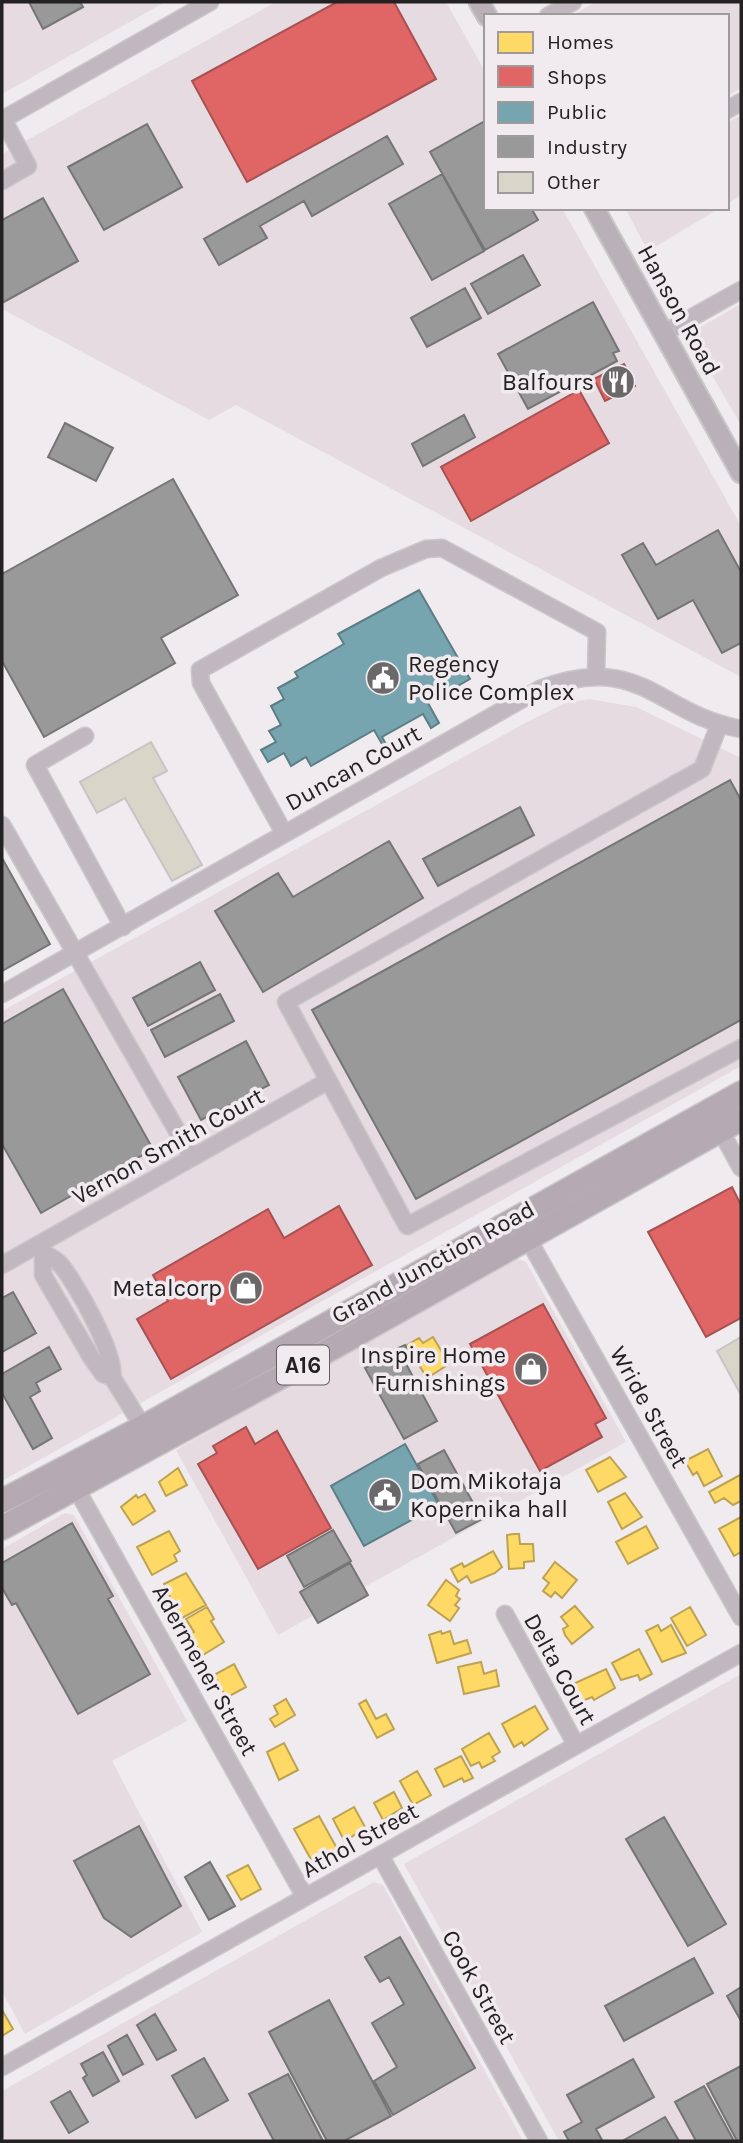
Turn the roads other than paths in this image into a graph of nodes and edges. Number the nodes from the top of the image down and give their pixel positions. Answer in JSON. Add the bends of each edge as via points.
{"nodes":[{"id":1,"x":210,"y":2,"type":"edge"},
{"id":2,"x":573,"y":2,"type":"edge"},
{"id":3,"x":552,"y":14,"type":"edge"},
{"id":4,"x":3,"y":120,"type":"edge"},
{"id":5,"x":2,"y":181,"type":"edge"},
{"id":6,"x":595,"y":210,"type":"edge"},
{"id":7,"x":741,"y":290,"type":"edge"},
{"id":8,"x":664,"y":333,"type":"junction"},
{"id":9,"x":741,"y":473,"type":"edge"},
{"id":10,"x":596,"y":676,"type":"junction"},
{"id":11,"x":719,"y":725,"type":"junction"},
{"id":12,"x":741,"y":729,"type":"edge"},
{"id":13,"x":85,"y":736,"type":"dead end"},
{"id":14,"x":2,"y":825,"type":"edge"},
{"id":15,"x":284,"y":833,"type":"junction"},
{"id":16,"x":122,"y":927,"type":"junction"},
{"id":17,"x":75,"y":955,"type":"junction"},
{"id":18,"x":2,"y":995,"type":"edge"},
{"id":19,"x":741,"y":1048,"type":"edge"},
{"id":20,"x":328,"y":1081,"type":"junction"},
{"id":21,"x":741,"y":1093,"type":"edge"},
{"id":22,"x":741,"y":1119,"type":"edge"},
{"id":23,"x":715,"y":1121,"type":"junction"},
{"id":24,"x":192,"y":1157,"type":"junction"},
{"id":25,"x":741,"y":1168,"type":"edge"},
{"id":26,"x":522,"y":1229,"type":"junction"},
{"id":27,"x":41,"y":1249,"type":"junction"},
{"id":28,"x":2,"y":1265,"type":"edge"},
{"id":29,"x":149,"y":1437,"type":"junction"},
{"id":30,"x":70,"y":1476,"type":"junction"},
{"id":31,"x":2,"y":1501,"type":"edge"},
{"id":32,"x":2,"y":1528,"type":"edge"},
{"id":33,"x":505,"y":1614,"type":"dead end"},
{"id":34,"x":741,"y":1617,"type":"edge"},
{"id":35,"x":741,"y":1653,"type":"edge"},
{"id":36,"x":576,"y":1745,"type":"junction"},
{"id":37,"x":380,"y":1855,"type":"junction"},
{"id":38,"x":305,"y":1897,"type":"junction"},
{"id":39,"x":2,"y":2067,"type":"edge"},
{"id":40,"x":539,"y":2141,"type":"edge"}],
"edges":[{"from":1,"to":4,"type":"street"},
{"from":2,"to":3,"type":"street"},
{"from":4,"to":5,"type":"street","via":[[28,166]]},
{"from":6,"to":8,"type":"main road","name":"Hanson Road"},
{"from":7,"to":8,"type":"street"},
{"from":8,"to":9,"type":"main road","name":"Hanson Road"},
{"from":10,"to":11,"type":"street","name":"Duncan Court","via":[[639,683]]},
{"from":10,"to":15,"type":"street","name":"Duncan Court","via":[[563,680],[540,689]]},
{"from":10,"to":15,"type":"street","via":[[597,632],[442,548],[426,549],[381,568],[200,670],[201,683]]},
{"from":11,"to":12,"type":"street","name":"Duncan Court"},
{"from":11,"to":20,"type":"street","via":[[702,769],[286,1002]]},
{"from":13,"to":16,"type":"street","via":[[35,765]]},
{"from":14,"to":17,"type":"street"},
{"from":15,"to":16,"type":"street","name":"Duncan Court"},
{"from":16,"to":17,"type":"street","name":"Duncan Court"},
{"from":17,"to":18,"type":"street","name":"Duncan Court"},
{"from":17,"to":24,"type":"street"},
{"from":19,"to":20,"type":"street","via":[[407,1226]]},
{"from":20,"to":24,"type":"street","name":"Vernon Smith Court"},
{"from":21,"to":23,"type":"highway","name":"Grand Junction Road","number":"A16"},
{"from":22,"to":23,"type":"highway","name":"Grand Junction Road","number":"A16"},
{"from":23,"to":25,"type":"street"},
{"from":23,"to":26,"type":"highway","name":"Grand Junction Road","number":"A16"},
{"from":24,"to":27,"type":"street","name":"Vernon Smith Court"},
{"from":26,"to":29,"type":"highway","name":"Grand Junction Road","number":"A16"},
{"from":26,"to":34,"type":"street","name":"Wride Street"},
{"from":27,"to":28,"type":"street","name":"Vernon Smith Court"},
{"from":27,"to":29,"type":"street","via":[[62,1265],[112,1358],[112,1377]]},
{"from":29,"to":30,"type":"highway","name":"Grand Junction Road","number":"A16"},
{"from":30,"to":31,"type":"highway","name":"Grand Junction Road","number":"A16"},
{"from":30,"to":32,"type":"highway","name":"Grand Junction Road","number":"A16"},
{"from":30,"to":38,"type":"street","name":"Adermener Street"},
{"from":33,"to":36,"type":"street","name":"Delta Court"},
{"from":35,"to":36,"type":"street","name":"Athol Street"},
{"from":36,"to":37,"type":"street","name":"Athol Street"},
{"from":37,"to":38,"type":"street","name":"Athol Street"},
{"from":37,"to":40,"type":"street","name":"Cook Street"},
{"from":38,"to":39,"type":"street","name":"Athol Street"}]}
